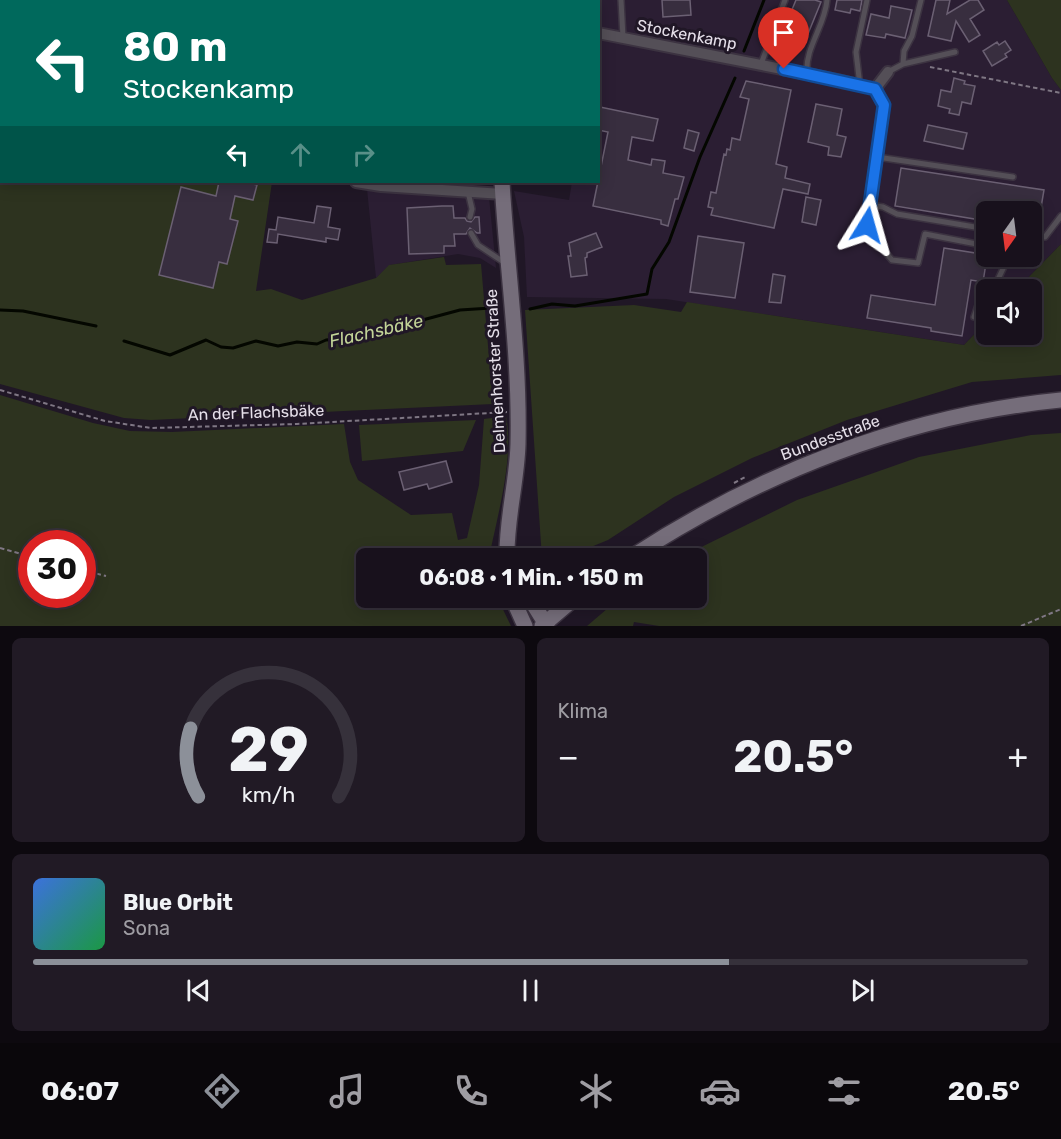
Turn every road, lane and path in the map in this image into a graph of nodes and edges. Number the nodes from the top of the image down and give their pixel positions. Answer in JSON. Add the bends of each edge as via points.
{"nodes":[{"id":1,"x":621,"y":0,"type":"edge"},
{"id":2,"x":785,"y":0,"type":"edge"},
{"id":3,"x":827,"y":0,"type":"edge"},
{"id":4,"x":867,"y":0,"type":"edge"},
{"id":5,"x":921,"y":0,"type":"edge"},
{"id":6,"x":600,"y":33,"type":"edge"},
{"id":7,"x":622,"y":37,"type":"junction"},
{"id":8,"x":955,"y":52,"type":"dead end"},
{"id":9,"x":760,"y":64,"type":"junction"},
{"id":10,"x":903,"y":64,"type":"junction"},
{"id":11,"x":930,"y":67,"type":"dead end"},
{"id":12,"x":888,"y":72,"type":"joint"},
{"id":13,"x":807,"y":74,"type":"junction"},
{"id":14,"x":860,"y":86,"type":"junction"},
{"id":15,"x":875,"y":89,"type":"junction"},
{"id":16,"x":1061,"y":93,"type":"edge"},
{"id":17,"x":877,"y":157,"type":"junction"},
{"id":18,"x":1013,"y":177,"type":"dead end"},
{"id":19,"x":362,"y":183,"type":"edge"},
{"id":20,"x":502,"y":188,"type":"edge"},
{"id":21,"x":468,"y":192,"type":"junction"},
{"id":22,"x":870,"y":205,"type":"junction"},
{"id":23,"x":1061,"y":216,"type":"edge"},
{"id":24,"x":470,"y":217,"type":"dead end"},
{"id":25,"x":976,"y":227,"type":"edge"},
{"id":26,"x":471,"y":233,"type":"dead end"},
{"id":27,"x":1042,"y":237,"type":"edge"},
{"id":28,"x":878,"y":244,"type":"joint"},
{"id":29,"x":976,"y":244,"type":"edge"},
{"id":30,"x":508,"y":266,"type":"junction"},
{"id":31,"x":976,"y":311,"type":"edge"},
{"id":32,"x":974,"y":317,"type":"dead end"},
{"id":33,"x":0,"y":390,"type":"edge"},
{"id":34,"x":1061,"y":400,"type":"edge"},
{"id":35,"x":518,"y":411,"type":"junction"},
{"id":36,"x":496,"y":535,"type":"dead end"},
{"id":37,"x":0,"y":548,"type":"edge"},
{"id":38,"x":494,"y":548,"type":"edge"},
{"id":39,"x":507,"y":548,"type":"edge"},
{"id":40,"x":645,"y":548,"type":"edge"},
{"id":41,"x":18,"y":553,"type":"edge"},
{"id":42,"x":96,"y":574,"type":"edge"},
{"id":43,"x":106,"y":576,"type":"dead end"},
{"id":44,"x":517,"y":608,"type":"edge"},
{"id":45,"x":535,"y":608,"type":"edge"},
{"id":46,"x":564,"y":608,"type":"edge"},
{"id":47,"x":1061,"y":609,"type":"edge"},
{"id":48,"x":545,"y":625,"type":"edge"},
{"id":49,"x":525,"y":626,"type":"edge"},
{"id":50,"x":1021,"y":626,"type":"edge"}],
"edges":[{"from":1,"to":7,"type":"lane"},
{"from":2,"to":9,"type":"lane"},
{"from":3,"to":13,"type":"lane","via":[[827,10],[806,60]]},
{"from":4,"to":14,"type":"lane","via":[[856,52]]},
{"from":5,"to":10,"type":"lane"},
{"from":6,"to":7,"type":"street","name":"Stockenkamp"},
{"from":7,"to":9,"type":"street","name":"Stockenkamp"},
{"from":8,"to":10,"type":"lane"},
{"from":9,"to":13,"type":"street","name":"Stockenkamp"},
{"from":10,"to":12,"type":"lane"},
{"from":11,"to":16,"type":"path"},
{"from":12,"to":15,"type":"street"},
{"from":13,"to":14,"type":"street","name":"Stockenkamp"},
{"from":14,"to":15,"type":"street","name":"Stockenkamp"},
{"from":15,"to":17,"type":"street","via":[[884,105]]},
{"from":17,"to":18,"type":"lane"},
{"from":17,"to":22,"type":"street"},
{"from":19,"to":21,"type":"street"},
{"from":20,"to":21,"type":"street"},
{"from":20,"to":30,"type":"main road","name":"Delmenhorster Straße"},
{"from":21,"to":24,"type":"lane"},
{"from":22,"to":25,"type":"lane","via":[[897,214]]},
{"from":22,"to":28,"type":"street","via":[[867,225],[870,237]]},
{"from":23,"to":27,"type":"lane"},
{"from":26,"to":30,"type":"lane","via":[[478,245]]},
{"from":28,"to":29,"type":"lane","via":[[892,260],[918,263],[925,234]]},
{"from":30,"to":35,"type":"main road","name":"Delmenhorster Straße"},
{"from":31,"to":32,"type":"lane"},
{"from":33,"to":35,"type":"path","name":"An der Flachsbäke","via":[[105,421],[151,428]]},
{"from":34,"to":40,"type":"main road","name":"Bundesstraße","via":[[964,415],[847,448],[771,478]]},
{"from":35,"to":39,"type":"main road","name":"Delmenhorster Straße","via":[[517,469]]},
{"from":36,"to":38,"type":"path"},
{"from":37,"to":41,"type":"path"},
{"from":42,"to":43,"type":"path"},
{"from":44,"to":49,"type":"main road"},
{"from":45,"to":48,"type":"main road"},
{"from":46,"to":48,"type":"main road"},
{"from":47,"to":50,"type":"path"}]}
